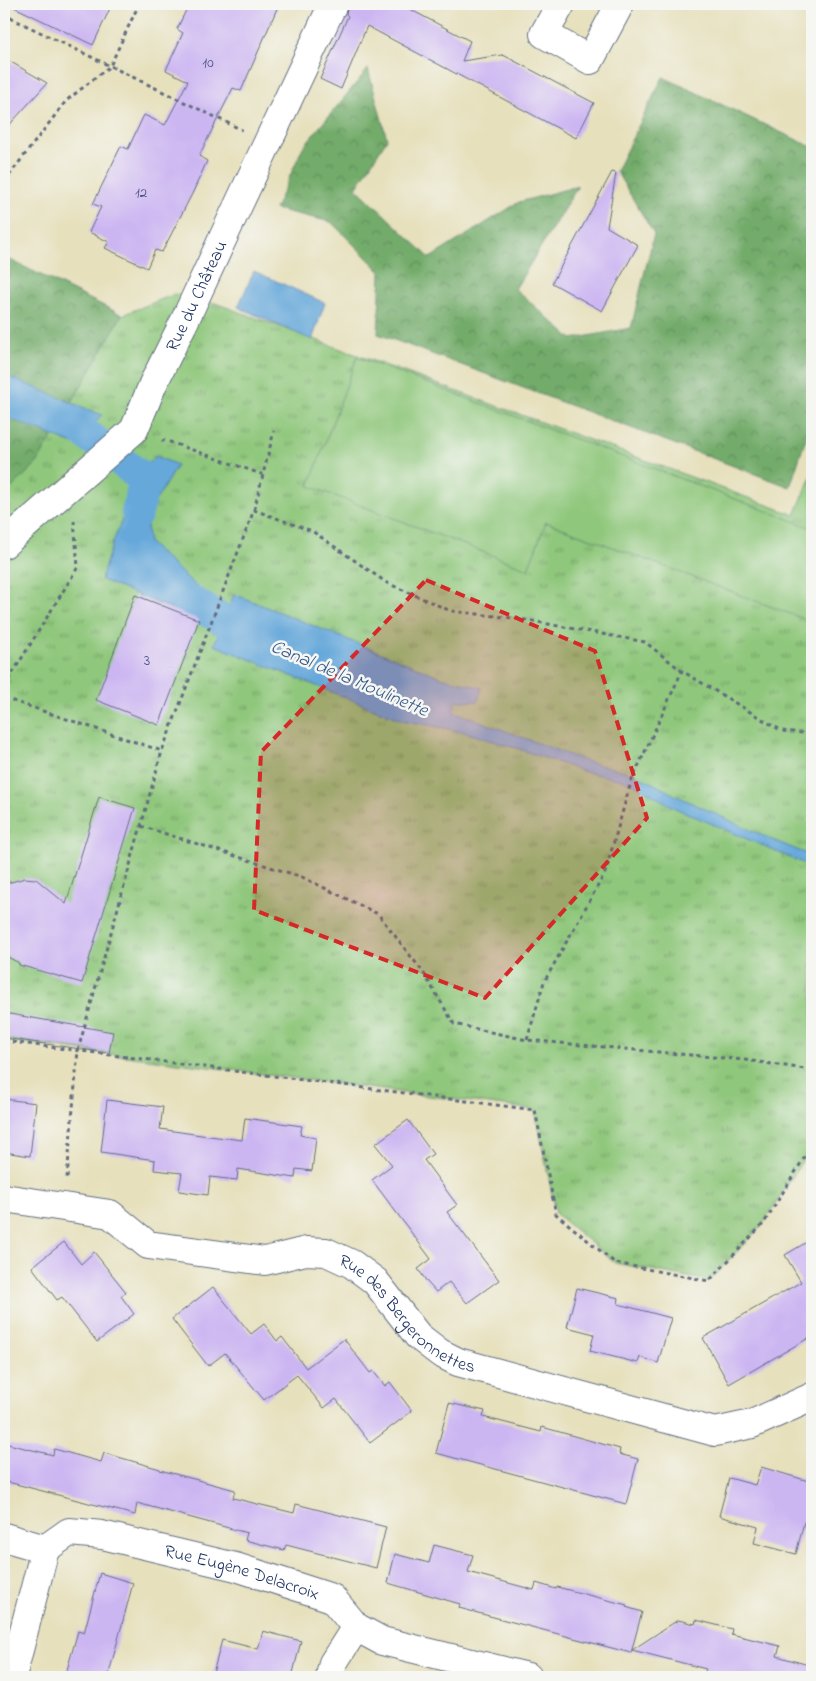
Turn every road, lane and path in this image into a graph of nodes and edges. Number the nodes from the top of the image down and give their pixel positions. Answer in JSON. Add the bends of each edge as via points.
{"nodes":[{"id":1,"x":139,"y":4,"type":"edge"},
{"id":2,"x":333,"y":4,"type":"edge"},
{"id":3,"x":561,"y":4,"type":"edge"},
{"id":4,"x":620,"y":4,"type":"edge"},
{"id":5,"x":4,"y":12,"type":"edge"},
{"id":6,"x":110,"y":66,"type":"junction"},
{"id":7,"x":268,"y":142,"type":"junction"},
{"id":8,"x":4,"y":182,"type":"edge"},
{"id":9,"x":274,"y":431,"type":"dead end"},
{"id":10,"x":164,"y":440,"type":"dead end"},
{"id":11,"x":264,"y":475,"type":"junction"},
{"id":12,"x":254,"y":510,"type":"junction"},
{"id":13,"x":81,"y":515,"type":"dead end"},
{"id":14,"x":4,"y":544,"type":"edge"},
{"id":15,"x":682,"y":671,"type":"junction"},
{"id":16,"x":4,"y":687,"type":"edge"},
{"id":17,"x":4,"y":698,"type":"edge"},
{"id":18,"x":812,"y":734,"type":"edge"},
{"id":19,"x":162,"y":751,"type":"junction"},
{"id":20,"x":141,"y":826,"type":"junction"},
{"id":21,"x":527,"y":1040,"type":"junction"},
{"id":22,"x":4,"y":1041,"type":"edge"},
{"id":23,"x":78,"y":1050,"type":"junction"},
{"id":24,"x":812,"y":1070,"type":"edge"},
{"id":25,"x":812,"y":1145,"type":"edge"},
{"id":26,"x":4,"y":1198,"type":"edge"},
{"id":27,"x":64,"y":1206,"type":"junction"},
{"id":28,"x":812,"y":1398,"type":"edge"},
{"id":29,"x":4,"y":1537,"type":"edge"},
{"id":30,"x":45,"y":1549,"type":"junction"},
{"id":31,"x":356,"y":1627,"type":"junction"},
{"id":32,"x":12,"y":1677,"type":"edge"},
{"id":33,"x":330,"y":1677,"type":"edge"},
{"id":34,"x":528,"y":1677,"type":"edge"}],
"edges":[{"from":1,"to":6,"type":"path"},
{"from":2,"to":7,"type":"street","name":"Rue du Château"},
{"from":3,"to":4,"type":"street","via":[[544,34],[590,60]]},
{"from":5,"to":6,"type":"path"},
{"from":6,"to":7,"type":"path"},
{"from":6,"to":8,"type":"path","via":[[66,101]]},
{"from":7,"to":14,"type":"street","name":"Rue du Château","via":[[134,430]]},
{"from":9,"to":11,"type":"path"},
{"from":10,"to":11,"type":"path"},
{"from":11,"to":12,"type":"path"},
{"from":12,"to":15,"type":"path","via":[[312,532],[387,583],[450,611],[521,619],[645,642]]},
{"from":12,"to":19,"type":"path"},
{"from":13,"to":16,"type":"path","via":[[74,520],[78,567]]},
{"from":15,"to":18,"type":"path","via":[[782,731]]},
{"from":15,"to":21,"type":"path","via":[[631,782],[605,873],[544,982]]},
{"from":17,"to":19,"type":"path"},
{"from":19,"to":20,"type":"path"},
{"from":20,"to":21,"type":"path","via":[[302,878],[378,914],[423,972],[454,1024]]},
{"from":20,"to":23,"type":"path"},
{"from":21,"to":24,"type":"path","via":[[745,1060]]},
{"from":22,"to":23,"type":"path"},
{"from":23,"to":25,"type":"path","via":[[535,1110],[556,1214],[615,1263],[709,1281],[764,1223]]},
{"from":23,"to":27,"type":"path"},
{"from":26,"to":27,"type":"street","name":"Rue des Bergeronnettes"},
{"from":27,"to":28,"type":"street","name":"Rue des Bergeronnettes","via":[[110,1214],[148,1245],[265,1261],[306,1251],[326,1252],[352,1264],[375,1281],[418,1336],[458,1362],[715,1432],[752,1424]]},
{"from":29,"to":30,"type":"street"},
{"from":30,"to":31,"type":"street","name":"Rue Eugène Delacroix","via":[[69,1532],[102,1535],[236,1568],[332,1598]]},
{"from":30,"to":32,"type":"street"},
{"from":31,"to":33,"type":"street","via":[[334,1663]]},
{"from":31,"to":34,"type":"street","name":"Rue Eugène Delacroix","via":[[382,1641]]}]}
